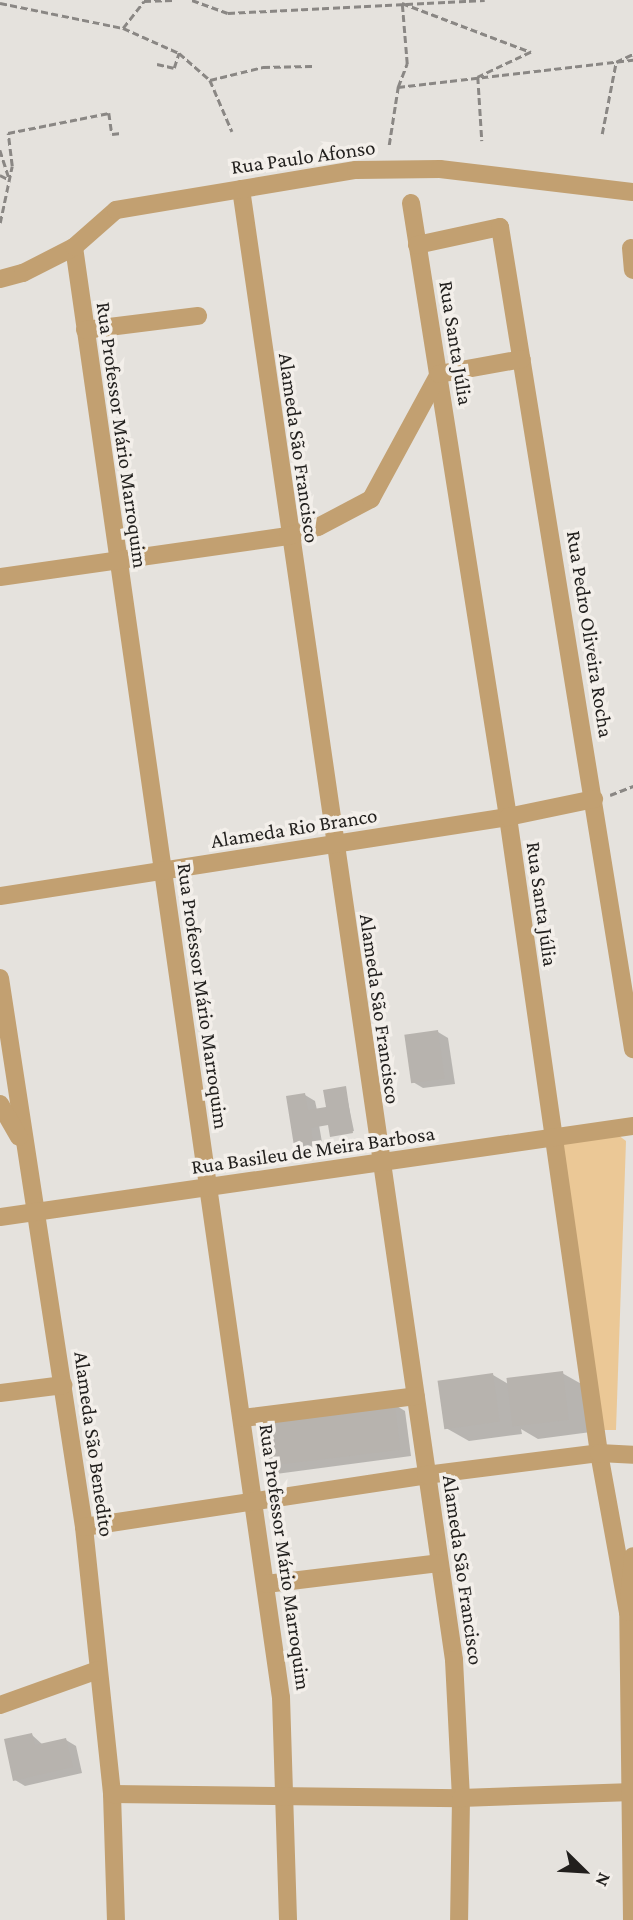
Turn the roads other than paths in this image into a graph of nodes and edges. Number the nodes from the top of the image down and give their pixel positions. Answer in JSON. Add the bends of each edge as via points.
{"nodes":[{"id":1,"x":241,"y":189,"type":"junction"},
{"id":2,"x":633,"y":192,"type":"edge"},
{"id":3,"x":411,"y":203,"type":"dead end"},
{"id":4,"x":417,"y":245,"type":"junction"},
{"id":5,"x":74,"y":247,"type":"junction"},
{"id":6,"x":631,"y":248,"type":"dead end"},
{"id":7,"x":633,"y":270,"type":"edge"},
{"id":8,"x":0,"y":279,"type":"edge"},
{"id":9,"x":198,"y":316,"type":"dead end"},
{"id":10,"x":85,"y":330,"type":"junction"},
{"id":11,"x":522,"y":359,"type":"junction"},
{"id":12,"x":439,"y":373,"type":"junction"},
{"id":13,"x":288,"y":536,"type":"junction"},
{"id":14,"x":116,"y":560,"type":"junction"},
{"id":15,"x":0,"y":576,"type":"edge"},
{"id":16,"x":594,"y":799,"type":"junction"},
{"id":17,"x":508,"y":817,"type":"junction"},
{"id":18,"x":334,"y":846,"type":"junction"},
{"id":19,"x":163,"y":872,"type":"junction"},
{"id":20,"x":0,"y":896,"type":"edge"},
{"id":21,"x":0,"y":978,"type":"edge"},
{"id":22,"x":3,"y":1035,"type":"edge"},
{"id":23,"x":633,"y":1049,"type":"edge"},
{"id":24,"x":0,"y":1104,"type":"edge"},
{"id":25,"x":633,"y":1126,"type":"edge"},
{"id":26,"x":551,"y":1138,"type":"junction"},
{"id":27,"x":25,"y":1147,"type":"junction"},
{"id":28,"x":380,"y":1163,"type":"junction"},
{"id":29,"x":207,"y":1189,"type":"junction"},
{"id":30,"x":36,"y":1213,"type":"junction"},
{"id":31,"x":0,"y":1217,"type":"edge"},
{"id":32,"x":63,"y":1385,"type":"junction"},
{"id":33,"x":0,"y":1393,"type":"edge"},
{"id":34,"x":416,"y":1396,"type":"junction"},
{"id":35,"x":243,"y":1418,"type":"junction"},
{"id":36,"x":599,"y":1453,"type":"junction"},
{"id":37,"x":633,"y":1455,"type":"edge"},
{"id":38,"x":426,"y":1475,"type":"junction"},
{"id":39,"x":254,"y":1503,"type":"junction"},
{"id":40,"x":83,"y":1527,"type":"junction"},
{"id":41,"x":633,"y":1556,"type":"edge"},
{"id":42,"x":439,"y":1563,"type":"junction"},
{"id":43,"x":266,"y":1584,"type":"junction"},
{"id":44,"x":628,"y":1612,"type":"junction"},
{"id":45,"x":98,"y":1670,"type":"junction"},
{"id":46,"x":0,"y":1705,"type":"edge"},
{"id":47,"x":633,"y":1792,"type":"edge"},
{"id":48,"x":112,"y":1794,"type":"junction"},
{"id":49,"x":286,"y":1794,"type":"junction"},
{"id":50,"x":461,"y":1798,"type":"junction"},
{"id":51,"x":116,"y":1920,"type":"edge"},
{"id":52,"x":288,"y":1920,"type":"edge"},
{"id":53,"x":459,"y":1920,"type":"edge"},
{"id":54,"x":632,"y":1920,"type":"edge"}],
"edges":[{"from":1,"to":2,"type":"street","name":"Rua Paulo Afonso","via":[[356,170],[409,168]]},
{"from":1,"to":5,"type":"street","name":"Rua Paulo Afonso","via":[[116,210]]},
{"from":1,"to":13,"type":"street","name":"Alameda São Francisco"},
{"from":3,"to":4,"type":"street","name":"Rua Santa Júlia"},
{"from":4,"to":11,"type":"street","name":"Rua Pedro Oliveira Rocha","via":[[500,227]]},
{"from":4,"to":12,"type":"street","name":"Rua Santa Júlia"},
{"from":5,"to":8,"type":"street","name":"Rua Paulo Afonso","via":[[23,273]]},
{"from":5,"to":10,"type":"street","name":"Rua Professor Mário Marroquim"},
{"from":6,"to":7,"type":"street"},
{"from":9,"to":10,"type":"street"},
{"from":10,"to":14,"type":"street","name":"Rua Professor Mário Marroquim"},
{"from":11,"to":12,"type":"street"},
{"from":11,"to":16,"type":"street","name":"Rua Pedro Oliveira Rocha"},
{"from":12,"to":13,"type":"street","via":[[371,499],[318,527]]},
{"from":12,"to":17,"type":"street","name":"Rua Santa Júlia"},
{"from":13,"to":14,"type":"street"},
{"from":13,"to":18,"type":"street","name":"Alameda São Francisco"},
{"from":14,"to":15,"type":"street"},
{"from":14,"to":19,"type":"street","name":"Rua Professor Mário Marroquim"},
{"from":16,"to":17,"type":"street","name":"Alameda Rio Branco"},
{"from":16,"to":23,"type":"street","name":"Rua Pedro Oliveira Rocha"},
{"from":17,"to":18,"type":"street","name":"Alameda Rio Branco"},
{"from":17,"to":26,"type":"street","name":"Rua Santa Júlia"},
{"from":18,"to":19,"type":"street","name":"Alameda Rio Branco"},
{"from":18,"to":28,"type":"street","name":"Alameda São Francisco"},
{"from":19,"to":20,"type":"street","name":"Alameda Rio Branco"},
{"from":19,"to":29,"type":"street","name":"Rua Professor Mário Marroquim"},
{"from":21,"to":22,"type":"street","name":"Alameda São Benedito"},
{"from":22,"to":27,"type":"street","name":"Alameda São Benedito"},
{"from":24,"to":27,"type":"street"},
{"from":25,"to":26,"type":"street","name":"Rua Basileu de Meira Barbosa"},
{"from":26,"to":28,"type":"street","name":"Rua Basileu de Meira Barbosa"},
{"from":26,"to":36,"type":"street","name":"Rua Santa Júlia"},
{"from":27,"to":30,"type":"street","name":"Alameda São Benedito"},
{"from":28,"to":29,"type":"street","name":"Rua Basileu de Meira Barbosa"},
{"from":28,"to":34,"type":"street","name":"Alameda São Francisco"},
{"from":29,"to":30,"type":"street","name":"Rua Basileu de Meira Barbosa"},
{"from":29,"to":35,"type":"street","name":"Rua Professor Mário Marroquim"},
{"from":30,"to":31,"type":"street","name":"Rua Basileu de Meira Barbosa"},
{"from":30,"to":32,"type":"street","name":"Alameda São Benedito"},
{"from":32,"to":33,"type":"street"},
{"from":32,"to":40,"type":"street","name":"Alameda São Benedito"},
{"from":34,"to":35,"type":"street"},
{"from":34,"to":38,"type":"street","name":"Alameda São Francisco"},
{"from":35,"to":39,"type":"street","name":"Rua Professor Mário Marroquim"},
{"from":36,"to":37,"type":"street"},
{"from":36,"to":38,"type":"street"},
{"from":36,"to":44,"type":"street","name":"Rua Santa Júlia"},
{"from":38,"to":39,"type":"street"},
{"from":38,"to":42,"type":"street","name":"Alameda São Francisco"},
{"from":39,"to":40,"type":"street"},
{"from":39,"to":43,"type":"street","name":"Rua Professor Mário Marroquim"},
{"from":40,"to":45,"type":"street","name":"Alameda São Benedito"},
{"from":41,"to":44,"type":"street"},
{"from":42,"to":43,"type":"street"},
{"from":42,"to":50,"type":"street","name":"Alameda São Francisco","via":[[454,1660]]},
{"from":43,"to":49,"type":"street","name":"Rua Professor Mário Marroquim","via":[[281,1697]]},
{"from":44,"to":47,"type":"street"},
{"from":45,"to":46,"type":"street"},
{"from":45,"to":48,"type":"street","name":"Alameda São Benedito"},
{"from":47,"to":50,"type":"street"},
{"from":47,"to":54,"type":"street"},
{"from":48,"to":49,"type":"street"},
{"from":48,"to":51,"type":"street","name":"Alameda São Benedito"},
{"from":49,"to":50,"type":"street"},
{"from":49,"to":52,"type":"street","name":"Rua Professor Mário Marroquim"},
{"from":50,"to":53,"type":"street","name":"Alameda São Francisco"}]}
